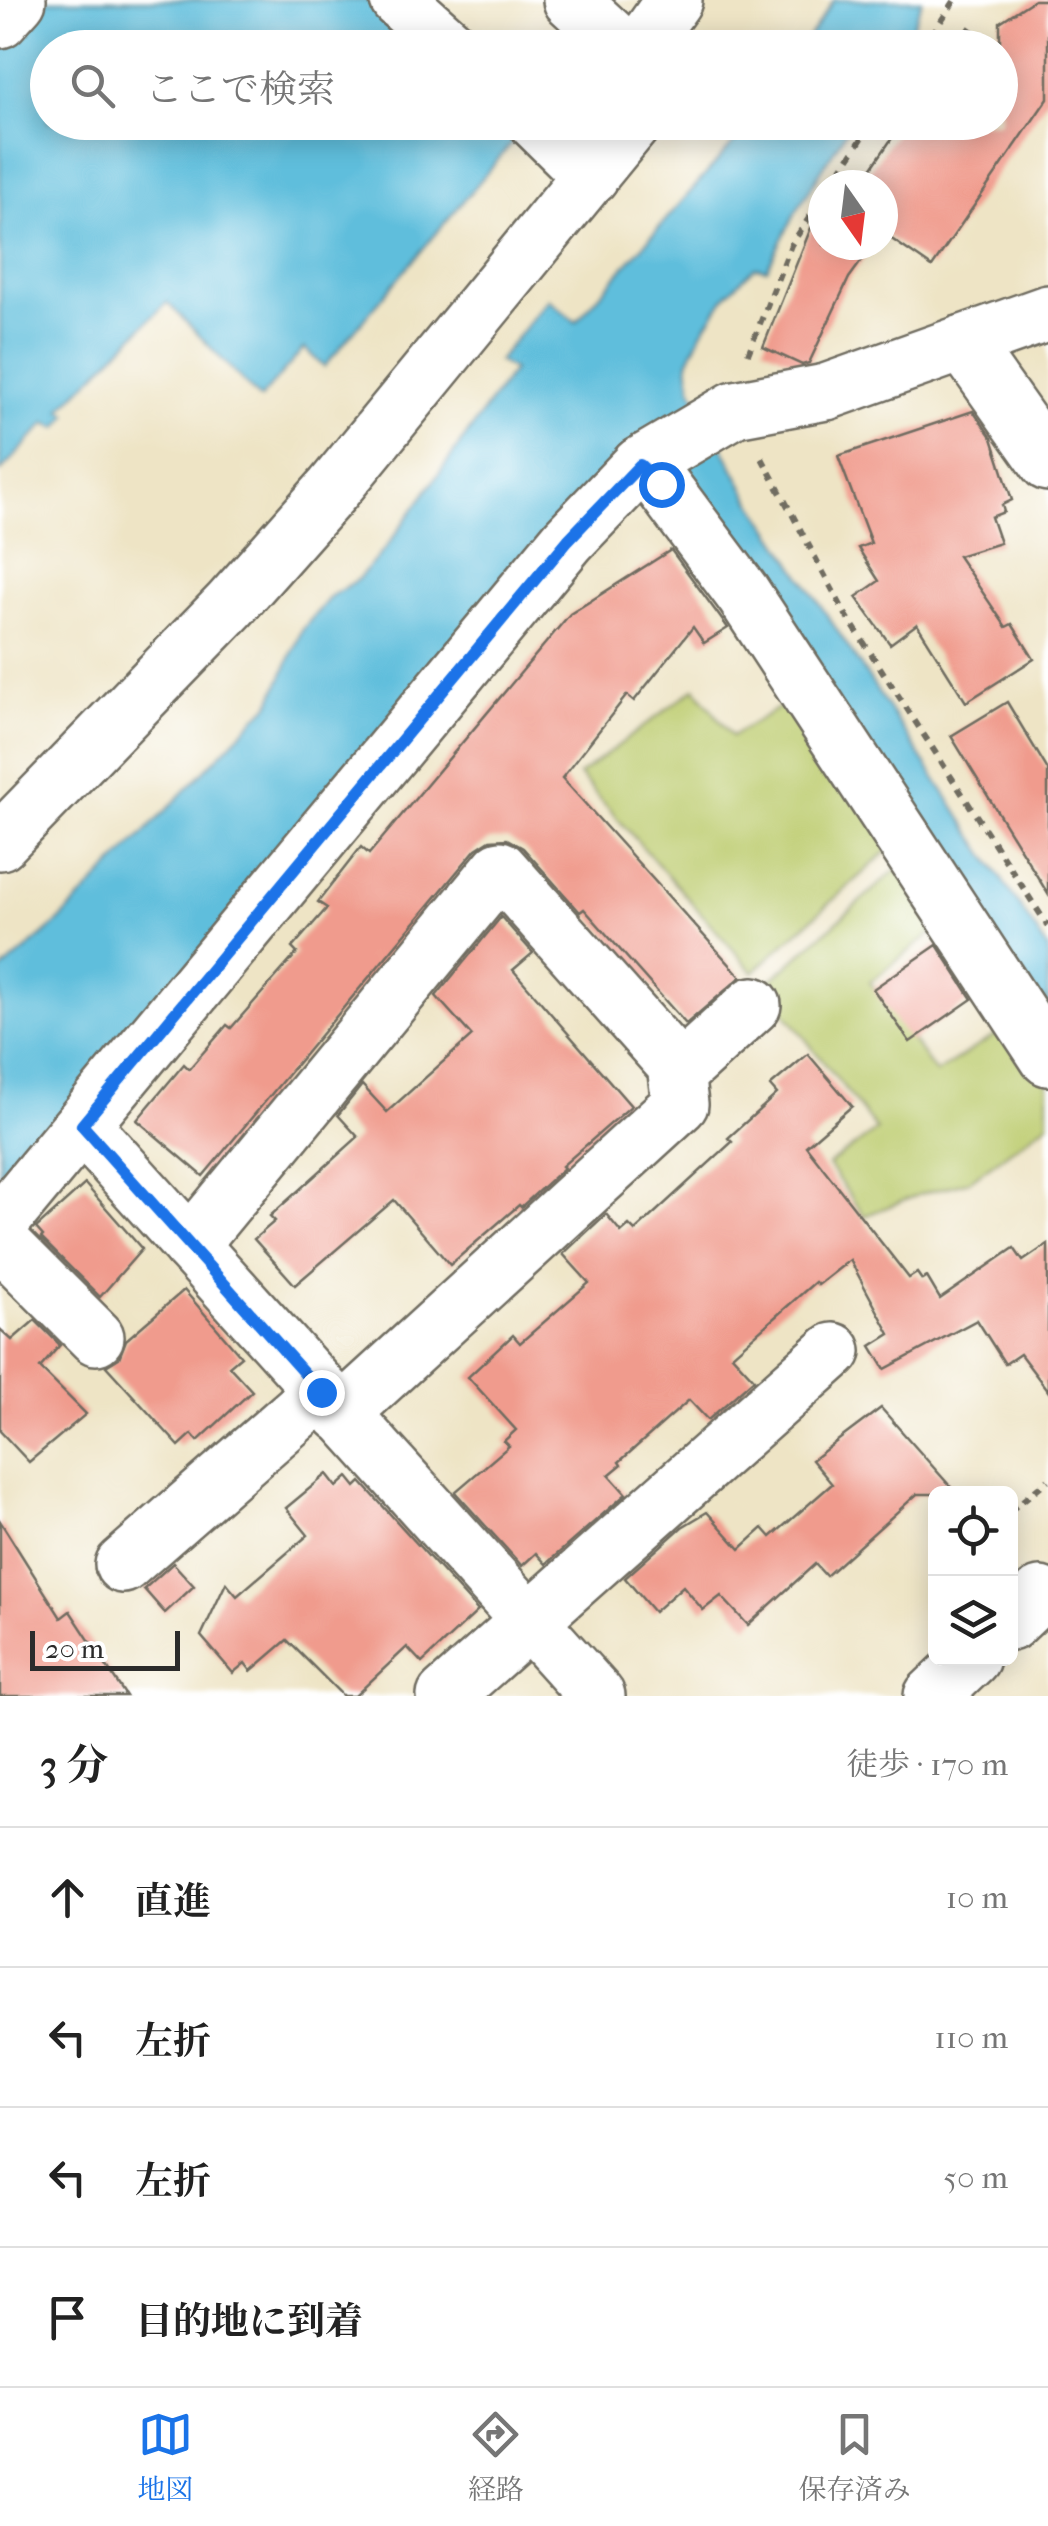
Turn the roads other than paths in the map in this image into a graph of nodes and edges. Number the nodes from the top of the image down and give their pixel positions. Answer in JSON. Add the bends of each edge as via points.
{"nodes":[{"id":1,"x":18,"y":0,"type":"edge"},
{"id":2,"x":398,"y":0,"type":"edge"},
{"id":3,"x":571,"y":0,"type":"edge"},
{"id":4,"x":674,"y":0,"type":"edge"},
{"id":5,"x":0,"y":20,"type":"edge"},
{"id":6,"x":432,"y":30,"type":"edge"},
{"id":7,"x":604,"y":30,"type":"edge"},
{"id":8,"x":653,"y":30,"type":"edge"},
{"id":9,"x":554,"y":140,"type":"edge"},
{"id":10,"x":620,"y":140,"type":"edge"},
{"id":11,"x":591,"y":176,"type":"junction"},
{"id":12,"x":1048,"y":313,"type":"edge"},
{"id":13,"x":963,"y":343,"type":"junction"},
{"id":14,"x":645,"y":462,"type":"junction"},
{"id":15,"x":1048,"y":462,"type":"edge"},
{"id":16,"x":0,"y":842,"type":"edge"},
{"id":17,"x":754,"y":1005,"type":"dead end"},
{"id":18,"x":1048,"y":1058,"type":"edge"},
{"id":19,"x":677,"y":1074,"type":"junction"},
{"id":20,"x":82,"y":1125,"type":"junction"},
{"id":21,"x":0,"y":1223,"type":"edge"},
{"id":22,"x":0,"y":1240,"type":"edge"},
{"id":23,"x":190,"y":1245,"type":"junction"},
{"id":24,"x":96,"y":1337,"type":"dead end"},
{"id":25,"x":832,"y":1350,"type":"dead end"},
{"id":26,"x":331,"y":1403,"type":"junction"},
{"id":27,"x":123,"y":1564,"type":"dead end"},
{"id":28,"x":528,"y":1622,"type":"junction"},
{"id":29,"x":964,"y":1666,"type":"edge"},
{"id":30,"x":445,"y":1696,"type":"edge"},
{"id":31,"x":597,"y":1696,"type":"edge"},
{"id":32,"x":932,"y":1696,"type":"edge"}],
"edges":[{"from":1,"to":5,"type":"street"},
{"from":2,"to":6,"type":"street"},
{"from":3,"to":7,"type":"street"},
{"from":4,"to":8,"type":"street"},
{"from":9,"to":11,"type":"street"},
{"from":10,"to":11,"type":"street"},
{"from":11,"to":16,"type":"street","via":[[243,591]]},
{"from":12,"to":13,"type":"street"},
{"from":13,"to":14,"type":"street","via":[[826,392],[724,415]]},
{"from":13,"to":15,"type":"street"},
{"from":14,"to":18,"type":"street","via":[[743,594]]},
{"from":14,"to":20,"type":"street","via":[[568,540]]},
{"from":17,"to":19,"type":"street"},
{"from":19,"to":23,"type":"street","via":[[500,869]]},
{"from":19,"to":26,"type":"street","via":[[680,1104]]},
{"from":20,"to":21,"type":"street"},
{"from":20,"to":23,"type":"street"},
{"from":22,"to":24,"type":"street"},
{"from":23,"to":26,"type":"street"},
{"from":25,"to":28,"type":"street"},
{"from":26,"to":27,"type":"street"},
{"from":26,"to":28,"type":"street"},
{"from":28,"to":30,"type":"street"},
{"from":28,"to":31,"type":"street"},
{"from":29,"to":32,"type":"street"}]}
